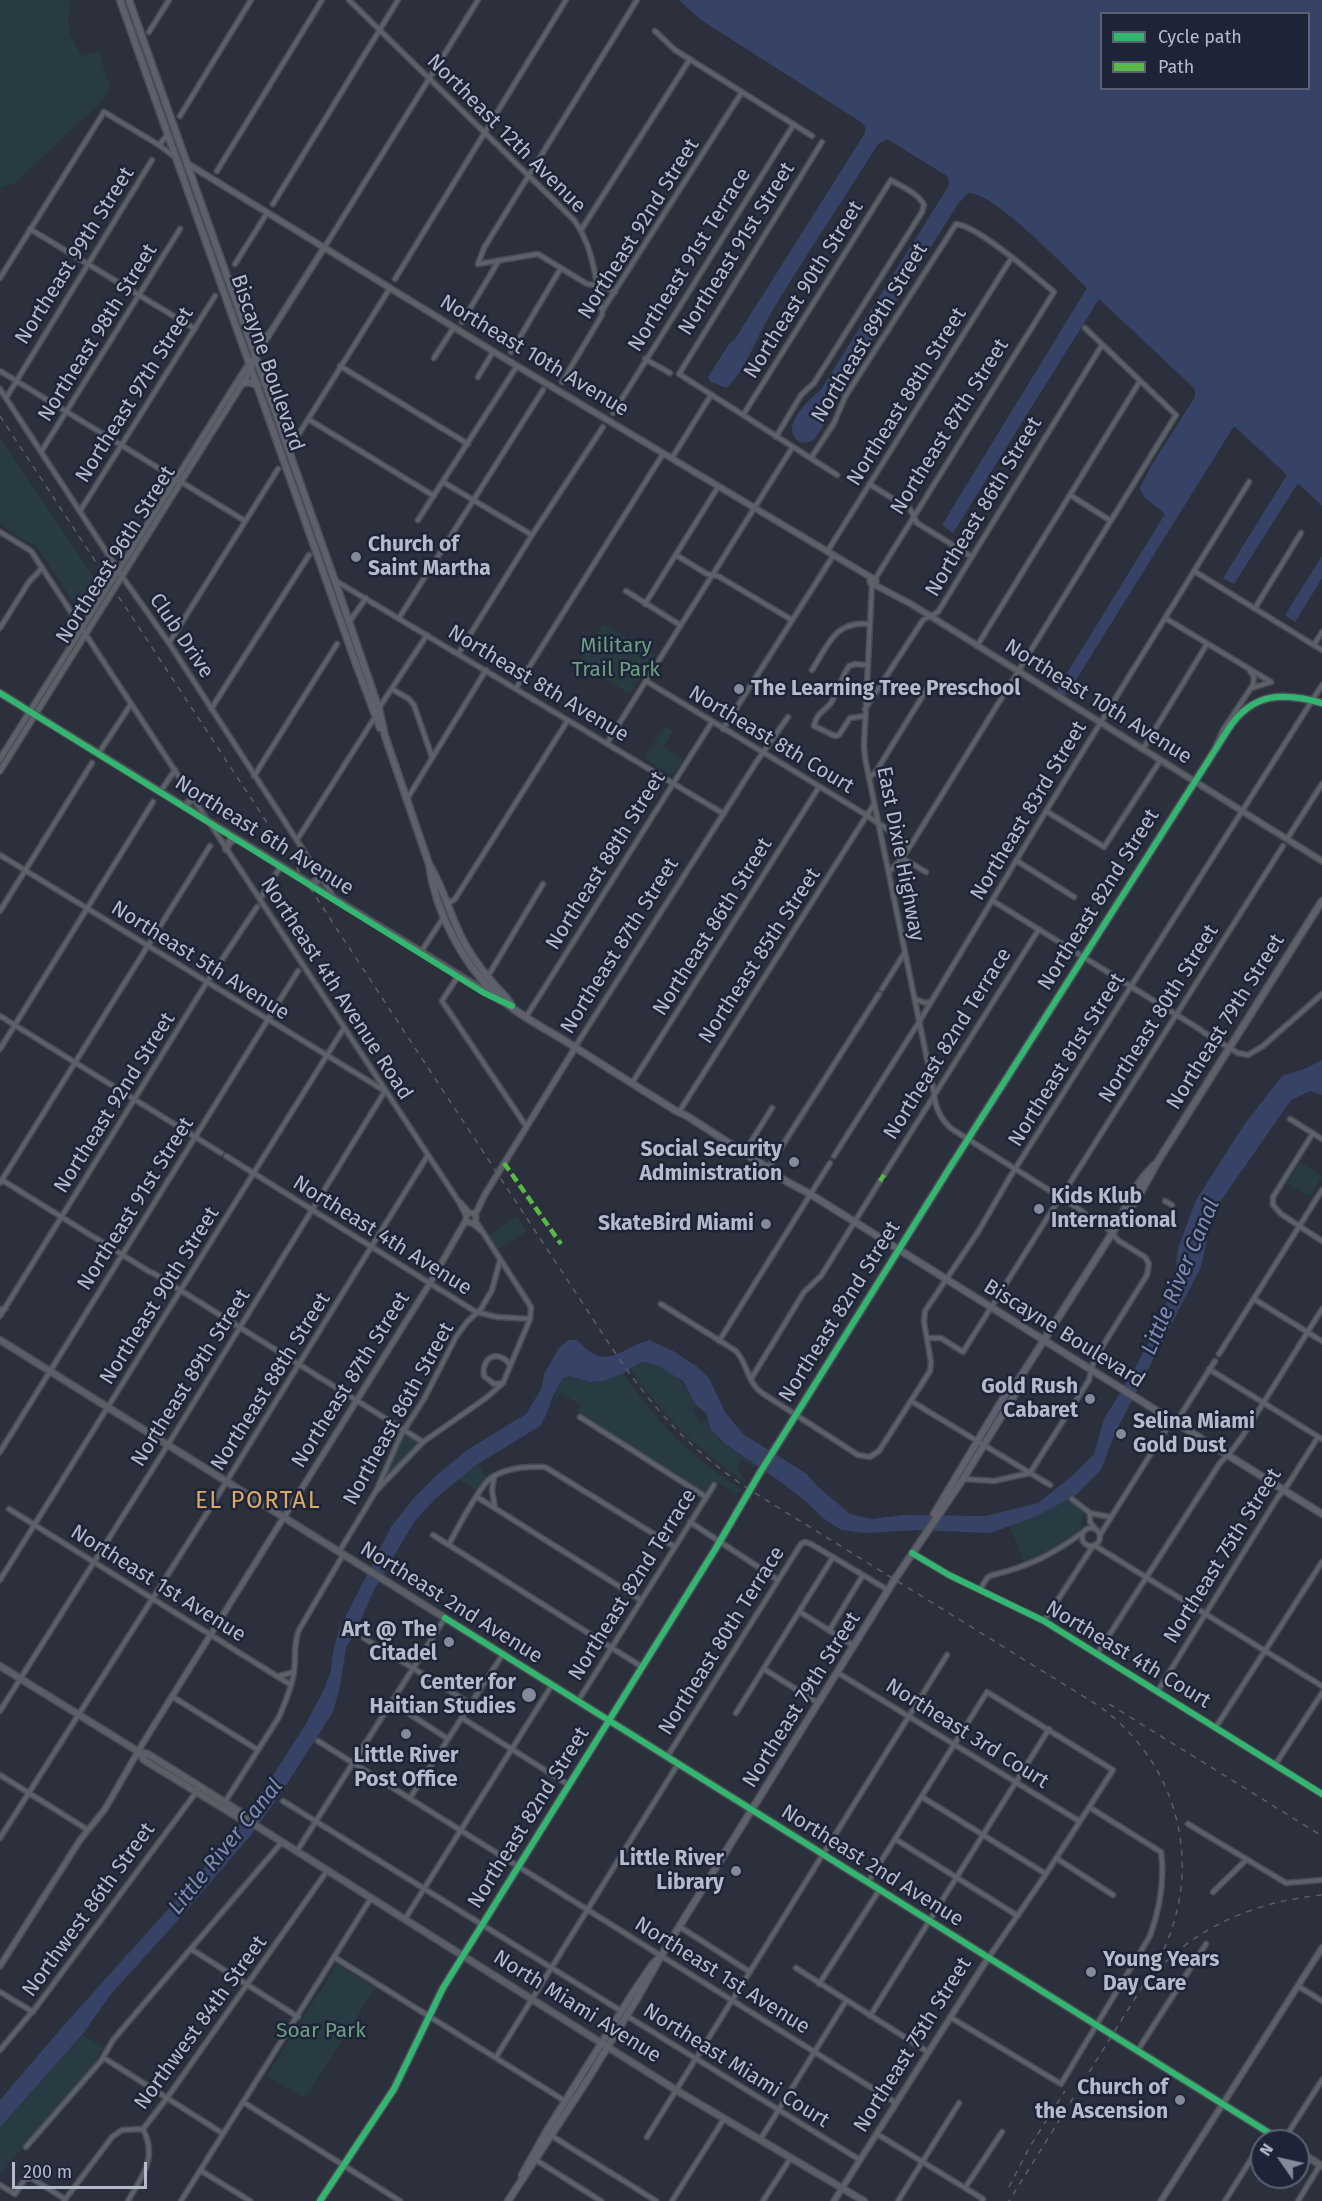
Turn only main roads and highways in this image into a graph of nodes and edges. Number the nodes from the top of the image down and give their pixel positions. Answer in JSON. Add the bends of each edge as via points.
{"nodes":[{"id":1,"x":120,"y":0,"type":"edge"},
{"id":2,"x":129,"y":0,"type":"edge"},
{"id":3,"x":139,"y":26,"type":"junction"},
{"id":4,"x":131,"y":29,"type":"junction"},
{"id":5,"x":249,"y":334,"type":"junction"},
{"id":6,"x":268,"y":336,"type":"road end"},
{"id":7,"x":242,"y":384,"type":"road end"},
{"id":8,"x":259,"y":386,"type":"junction"},
{"id":9,"x":297,"y":496,"type":"junction"},
{"id":10,"x":310,"y":508,"type":"junction"},
{"id":11,"x":323,"y":571,"type":"junction"},
{"id":12,"x":335,"y":581,"type":"junction"},
{"id":13,"x":0,"y":693,"type":"edge"},
{"id":14,"x":1322,"y":703,"type":"edge"},
{"id":15,"x":385,"y":736,"type":"junction"},
{"id":16,"x":193,"y":797,"type":"road end"},
{"id":17,"x":185,"y":807,"type":"junction"},
{"id":18,"x":237,"y":839,"type":"junction"},
{"id":19,"x":226,"y":849,"type":"road end"},
{"id":20,"x":429,"y":864,"type":"junction"},
{"id":21,"x":319,"y":874,"type":"road end"},
{"id":22,"x":310,"y":884,"type":"junction"},
{"id":23,"x":1322,"y":901,"type":"edge"},
{"id":24,"x":512,"y":1006,"type":"junction"},
{"id":25,"x":898,"y":1249,"type":"junction"},
{"id":26,"x":0,"y":1340,"type":"edge"},
{"id":27,"x":1044,"y":1341,"type":"junction"},
{"id":28,"x":980,"y":1443,"type":"junction"},
{"id":29,"x":1322,"y":1514,"type":"edge"},
{"id":30,"x":936,"y":1515,"type":"junction"},
{"id":31,"x":0,"y":1666,"type":"edge"},
{"id":32,"x":609,"y":1721,"type":"junction"},
{"id":33,"x":752,"y":1811,"type":"junction"},
{"id":34,"x":463,"y":1956,"type":"junction"},
{"id":35,"x":605,"y":2044,"type":"junction"},
{"id":36,"x":565,"y":2101,"type":"junction"},
{"id":37,"x":1263,"y":2129,"type":"edge"},
{"id":38,"x":552,"y":2136,"type":"junction"},
{"id":39,"x":519,"y":2184,"type":"junction"},
{"id":40,"x":320,"y":2201,"type":"edge"},
{"id":41,"x":508,"y":2201,"type":"edge"},
{"id":42,"x":864,"y":2201,"type":"edge"}],
"edges":[{"from":1,"to":4,"type":"main road","name":"Biscayne Boulevard"},
{"from":2,"to":3,"type":"main road","name":"Biscayne Boulevard"},
{"from":3,"to":4,"type":"main road"},
{"from":3,"to":5,"type":"main road","name":"Biscayne Boulevard"},
{"from":4,"to":8,"type":"main road","name":"Biscayne Boulevard"},
{"from":5,"to":6,"type":"main road"},
{"from":5,"to":10,"type":"main road","name":"Biscayne Boulevard"},
{"from":7,"to":8,"type":"main road"},
{"from":8,"to":9,"type":"main road","name":"Biscayne Boulevard"},
{"from":9,"to":10,"type":"main road"},
{"from":9,"to":11,"type":"main road","name":"Biscayne Boulevard"},
{"from":10,"to":12,"type":"main road","name":"Biscayne Boulevard"},
{"from":11,"to":12,"type":"main road"},
{"from":11,"to":15,"type":"main road","name":"Biscayne Boulevard"},
{"from":12,"to":15,"type":"main road","name":"Biscayne Boulevard"},
{"from":13,"to":17,"type":"main road","name":"Northeast 6th Avenue"},
{"from":14,"to":25,"type":"main road","name":"Northeast 82nd Street","via":[[1280,696],[1267,698],[1238,716]]},
{"from":15,"to":20,"type":"main road","name":"Biscayne Boulevard"},
{"from":16,"to":17,"type":"main road"},
{"from":17,"to":18,"type":"main road","name":"Northeast 6th Avenue"},
{"from":18,"to":19,"type":"main road","via":[[229,842]]},
{"from":18,"to":22,"type":"main road","name":"Northeast 6th Avenue"},
{"from":20,"to":24,"type":"main road","name":"Biscayne Boulevard","via":[[462,939]]},
{"from":20,"to":24,"type":"main road","name":"Biscayne Boulevard","via":[[444,916],[459,947],[499,998]]},
{"from":21,"to":22,"type":"main road","via":[[317,881]]},
{"from":22,"to":24,"type":"main road","name":"Northeast 6th Avenue","via":[[484,993]]},
{"from":23,"to":27,"type":"main road","name":"Northeast 79th Street"},
{"from":24,"to":25,"type":"main road","name":"Biscayne Boulevard","via":[[678,1112],[684,1120],[782,1174]]},
{"from":25,"to":27,"type":"main road","name":"Biscayne Boulevard"},
{"from":25,"to":32,"type":"main road","name":"Northeast 82nd Street"},
{"from":26,"to":32,"type":"main road","name":"Northeast 2nd Avenue"},
{"from":27,"to":28,"type":"main road","name":"Northeast 79th Street","via":[[1016,1384],[1015,1394]]},
{"from":27,"to":29,"type":"main road","name":"Biscayne Boulevard"},
{"from":28,"to":30,"type":"main road","name":"Northeast 79th Street"},
{"from":28,"to":30,"type":"main road","name":"Northeast 79th Street","via":[[963,1479]]},
{"from":30,"to":33,"type":"main road","name":"Northeast 79th Street"},
{"from":31,"to":34,"type":"main road","name":"North Miami Avenue","via":[[148,1754]]},
{"from":32,"to":33,"type":"main road","name":"Northeast 2nd Avenue"},
{"from":32,"to":34,"type":"main road","name":"Northeast 82nd Street"},
{"from":33,"to":35,"type":"main road","name":"Northeast 79th Street"},
{"from":33,"to":37,"type":"main road","name":"Northeast 2nd Avenue"},
{"from":34,"to":35,"type":"main road","name":"North Miami Avenue"},
{"from":34,"to":40,"type":"main road","name":"Northeast 82nd Street","via":[[429,2015],[398,2082]]},
{"from":35,"to":36,"type":"main road"},
{"from":35,"to":38,"type":"main road"},
{"from":35,"to":42,"type":"main road","name":"North Miami Avenue"},
{"from":36,"to":38,"type":"main road"},
{"from":36,"to":39,"type":"main road","via":[[526,2165]]},
{"from":38,"to":39,"type":"main road"},
{"from":39,"to":41,"type":"main road"}]}
